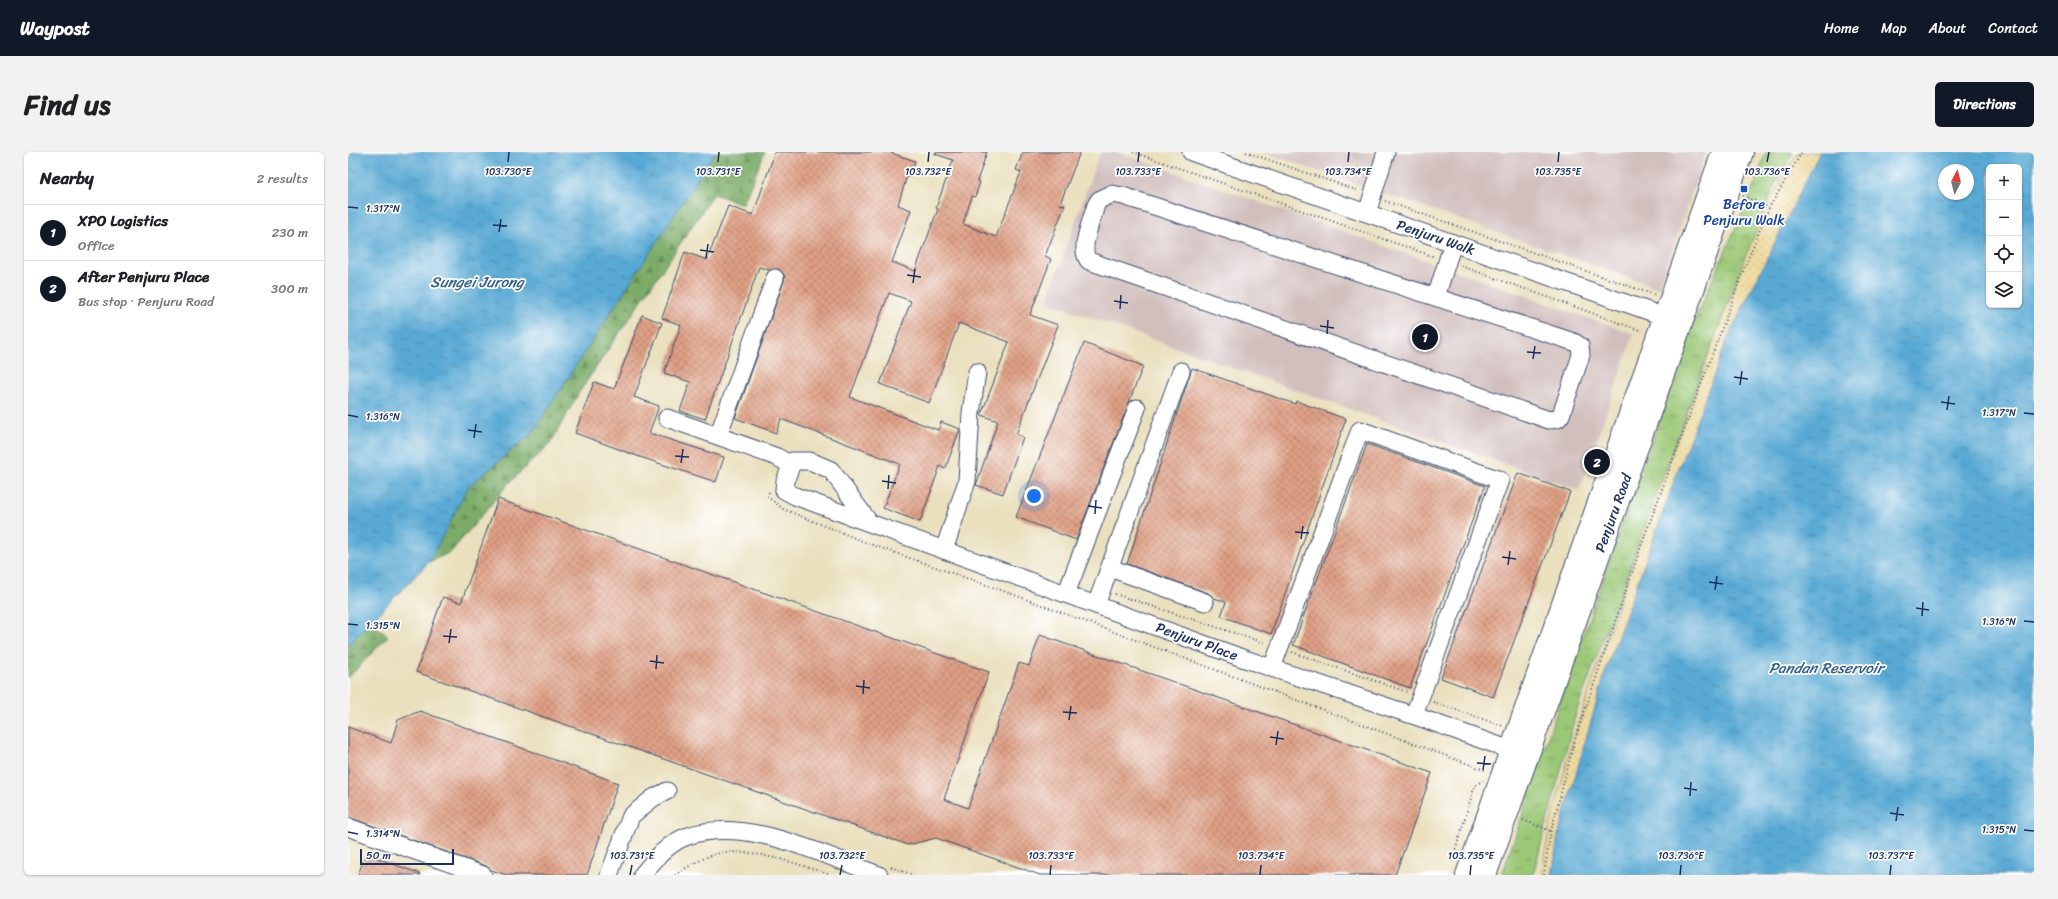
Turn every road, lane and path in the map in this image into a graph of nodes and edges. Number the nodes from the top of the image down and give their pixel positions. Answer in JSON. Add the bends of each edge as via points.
{"nodes":[{"id":1,"x":1133,"y":152,"type":"edge"},
{"id":2,"x":1191,"y":152,"type":"edge"},
{"id":3,"x":1246,"y":152,"type":"edge"},
{"id":4,"x":1386,"y":152,"type":"edge"},
{"id":5,"x":1723,"y":152,"type":"edge"},
{"id":6,"x":1742,"y":152,"type":"edge"},
{"id":7,"x":1802,"y":152,"type":"edge"},
{"id":8,"x":1730,"y":186,"type":"junction"},
{"id":9,"x":1372,"y":196,"type":"junction"},
{"id":10,"x":1769,"y":208,"type":"junction"},
{"id":11,"x":1367,"y":213,"type":"junction"},
{"id":12,"x":1453,"y":243,"type":"junction"},
{"id":13,"x":1447,"y":261,"type":"junction"},
{"id":14,"x":775,"y":278,"type":"dead end"},
{"id":15,"x":1436,"y":297,"type":"junction"},
{"id":16,"x":1669,"y":312,"type":"junction"},
{"id":17,"x":1649,"y":333,"type":"dead end"},
{"id":18,"x":1181,"y":371,"type":"dead end"},
{"id":19,"x":977,"y":372,"type":"dead end"},
{"id":20,"x":1137,"y":408,"type":"dead end"},
{"id":21,"x":667,"y":418,"type":"dead end"},
{"id":22,"x":718,"y":436,"type":"junction"},
{"id":23,"x":791,"y":465,"type":"junction"},
{"id":24,"x":769,"y":489,"type":"dead end"},
{"id":25,"x":869,"y":522,"type":"junction"},
{"id":26,"x":944,"y":550,"type":"junction"},
{"id":27,"x":1110,"y":568,"type":"junction"},
{"id":28,"x":1066,"y":594,"type":"junction"},
{"id":29,"x":1099,"y":597,"type":"junction"},
{"id":30,"x":1205,"y":602,"type":"dead end"},
{"id":31,"x":1279,"y":648,"type":"junction"},
{"id":32,"x":1272,"y":668,"type":"junction"},
{"id":33,"x":1421,"y":698,"type":"junction"},
{"id":34,"x":1414,"y":715,"type":"junction"},
{"id":35,"x":1518,"y":745,"type":"junction"},
{"id":36,"x":1501,"y":777,"type":"junction"},
{"id":37,"x":667,"y":791,"type":"dead end"},
{"id":38,"x":1533,"y":824,"type":"dead end"},
{"id":39,"x":348,"y":827,"type":"edge"},
{"id":40,"x":1551,"y":831,"type":"junction"},
{"id":41,"x":483,"y":875,"type":"edge"},
{"id":42,"x":609,"y":875,"type":"edge"},
{"id":43,"x":642,"y":875,"type":"edge"},
{"id":44,"x":675,"y":875,"type":"edge"},
{"id":45,"x":831,"y":875,"type":"edge"},
{"id":46,"x":879,"y":875,"type":"edge"},
{"id":47,"x":1467,"y":875,"type":"edge"},
{"id":48,"x":1485,"y":875,"type":"edge"},
{"id":49,"x":1544,"y":875,"type":"edge"}],
"edges":[{"from":1,"to":13,"type":"path"},
{"from":2,"to":11,"type":"street","name":"Penjuru Walk"},
{"from":3,"to":9,"type":"path"},
{"from":4,"to":9,"type":"street"},
{"from":5,"to":16,"type":"main road","name":"Penjuru Road"},
{"from":6,"to":8,"type":"main road","name":"Penjuru Road"},
{"from":7,"to":10,"type":"path"},
{"from":8,"to":10,"type":"path"},
{"from":8,"to":16,"type":"main road","name":"Penjuru Road"},
{"from":9,"to":11,"type":"street"},
{"from":9,"to":16,"type":"path"},
{"from":10,"to":40,"type":"path","via":[[1645,535],[1576,739]]},
{"from":11,"to":12,"type":"street","name":"Penjuru Walk"},
{"from":12,"to":13,"type":"street"},
{"from":12,"to":16,"type":"street","name":"Penjuru Walk"},
{"from":13,"to":15,"type":"street"},
{"from":13,"to":17,"type":"path"},
{"from":14,"to":22,"type":"street"},
{"from":15,"to":15,"type":"street","via":[[1567,339],[1580,346],[1581,355],[1558,419],[1549,420],[1089,262],[1084,246],[1099,200],[1112,194]]},
{"from":16,"to":35,"type":"main road","name":"Penjuru Road"},
{"from":18,"to":27,"type":"street"},
{"from":19,"to":26,"type":"street","via":[[970,413],[967,480]]},
{"from":20,"to":28,"type":"street"},
{"from":21,"to":22,"type":"street"},
{"from":22,"to":23,"type":"street"},
{"from":23,"to":25,"type":"street","via":[[793,462],[810,461],[831,470]]},
{"from":23,"to":25,"type":"street","name":"Penjuru Place","via":[[784,490]]},
{"from":24,"to":36,"type":"path","via":[[768,497],[783,509],[867,543],[1012,594]]},
{"from":25,"to":26,"type":"street","name":"Penjuru Place"},
{"from":26,"to":28,"type":"street","name":"Penjuru Place"},
{"from":27,"to":29,"type":"street"},
{"from":27,"to":30,"type":"street"},
{"from":28,"to":29,"type":"street","name":"Penjuru Place"},
{"from":29,"to":31,"type":"path"},
{"from":29,"to":32,"type":"street","name":"Penjuru Place"},
{"from":31,"to":32,"type":"street"},
{"from":31,"to":33,"type":"path"},
{"from":31,"to":33,"type":"street","via":[[1360,430],[1500,480]]},
{"from":32,"to":34,"type":"street","name":"Penjuru Place"},
{"from":33,"to":34,"type":"street"},
{"from":33,"to":35,"type":"path"},
{"from":34,"to":35,"type":"street","name":"Penjuru Place"},
{"from":35,"to":36,"type":"main road","name":"Penjuru Road"},
{"from":35,"to":48,"type":"main road","name":"Penjuru Road"},
{"from":36,"to":47,"type":"main road","name":"Penjuru Road"},
{"from":37,"to":42,"type":"street","via":[[653,798],[631,816]]},
{"from":38,"to":40,"type":"path"},
{"from":39,"to":41,"type":"street"},
{"from":40,"to":49,"type":"path"},
{"from":43,"to":46,"type":"street","via":[[655,859],[687,836],[731,829],[769,836]]},
{"from":44,"to":45,"type":"path","via":[[697,861],[727,852],[781,858]]}]}
